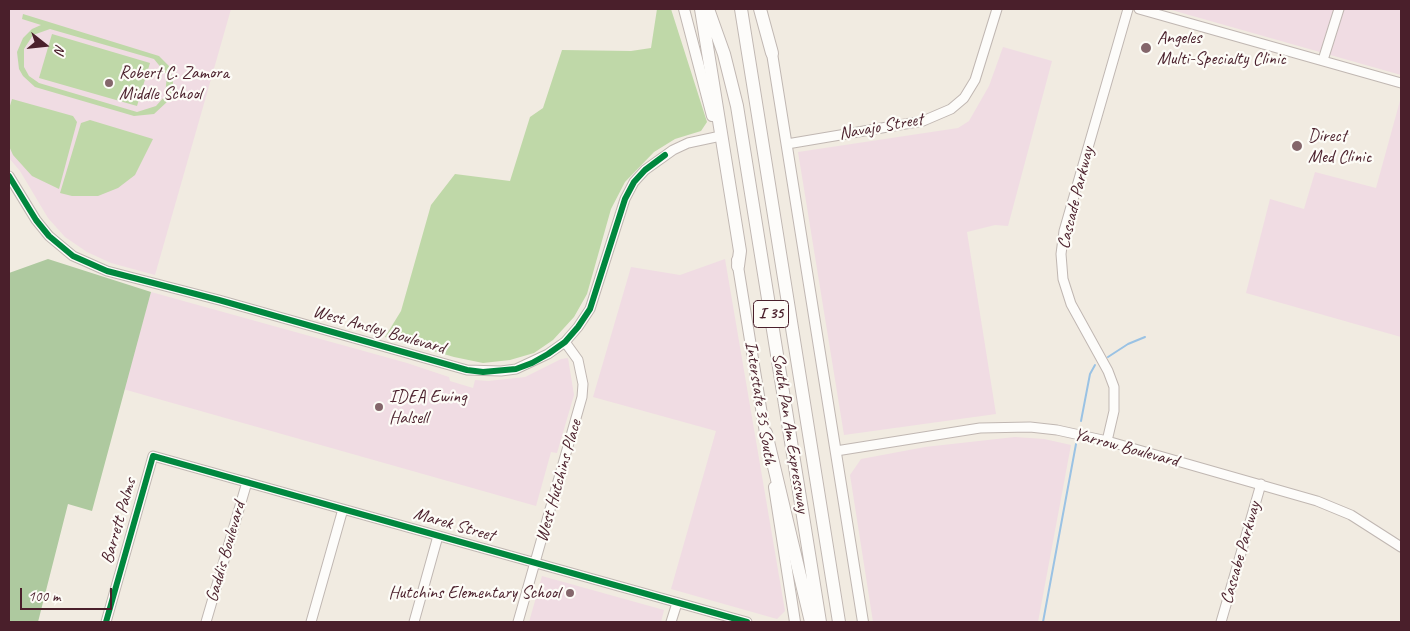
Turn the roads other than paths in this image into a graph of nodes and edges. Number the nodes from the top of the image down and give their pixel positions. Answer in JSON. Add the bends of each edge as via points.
{"nodes":[{"id":1,"x":684,"y":9,"type":"edge"},
{"id":2,"x":701,"y":9,"type":"edge"},
{"id":3,"x":708,"y":9,"type":"edge"},
{"id":4,"x":741,"y":9,"type":"edge"},
{"id":5,"x":760,"y":9,"type":"edge"},
{"id":6,"x":764,"y":9,"type":"edge"},
{"id":7,"x":997,"y":9,"type":"edge"},
{"id":8,"x":1128,"y":9,"type":"edge"},
{"id":9,"x":1139,"y":9,"type":"edge"},
{"id":10,"x":1339,"y":9,"type":"edge"},
{"id":11,"x":772,"y":52,"type":"junction"},
{"id":12,"x":1323,"y":60,"type":"junction"},
{"id":13,"x":1401,"y":83,"type":"edge"},
{"id":14,"x":716,"y":137,"type":"junction"},
{"id":15,"x":787,"y":144,"type":"junction"},
{"id":16,"x":9,"y":176,"type":"edge"},
{"id":17,"x":738,"y":266,"type":"junction"},
{"id":18,"x":565,"y":342,"type":"junction"},
{"id":19,"x":766,"y":434,"type":"junction"},
{"id":20,"x":1107,"y":441,"type":"junction"},
{"id":21,"x":836,"y":451,"type":"junction"},
{"id":22,"x":153,"y":456,"type":"joint"},
{"id":23,"x":246,"y":482,"type":"junction"},
{"id":24,"x":1261,"y":484,"type":"junction"},
{"id":25,"x":343,"y":509,"type":"junction"},
{"id":26,"x":438,"y":536,"type":"junction"},
{"id":27,"x":1401,"y":547,"type":"edge"},
{"id":28,"x":535,"y":564,"type":"junction"},
{"id":29,"x":677,"y":603,"type":"junction"},
{"id":30,"x":106,"y":622,"type":"edge"},
{"id":31,"x":206,"y":622,"type":"edge"},
{"id":32,"x":311,"y":622,"type":"edge"},
{"id":33,"x":414,"y":622,"type":"edge"},
{"id":34,"x":518,"y":622,"type":"edge"},
{"id":35,"x":671,"y":622,"type":"edge"},
{"id":36,"x":747,"y":622,"type":"edge"},
{"id":37,"x":795,"y":622,"type":"edge"},
{"id":38,"x":811,"y":622,"type":"edge"},
{"id":39,"x":820,"y":622,"type":"edge"},
{"id":40,"x":839,"y":622,"type":"edge"},
{"id":41,"x":863,"y":622,"type":"edge"},
{"id":42,"x":1221,"y":622,"type":"edge"}],
"edges":[{"from":1,"to":14,"type":"main road","name":"Interstate 35 South","via":[[701,66]]},
{"from":2,"to":17,"type":"highway","via":[[740,251]]},
{"from":3,"to":39,"type":"highway","name":"South Pan Am Expressway","number":"I 35","via":[[724,54],[738,114]]},
{"from":4,"to":40,"type":"highway","name":"South Pan Am Expressway","number":"I 35"},
{"from":5,"to":11,"type":"highway"},
{"from":6,"to":11,"type":"main road"},
{"from":7,"to":15,"type":"street","name":"Navajo Street","via":[[975,80],[964,98],[950,109],[923,121]]},
{"from":8,"to":20,"type":"street","name":"Cascade Parkway","via":[[1064,230],[1061,254],[1070,304],[1114,387],[1114,411]]},
{"from":9,"to":12,"type":"street"},
{"from":10,"to":12,"type":"street"},
{"from":11,"to":15,"type":"main road"},
{"from":12,"to":13,"type":"street"},
{"from":14,"to":17,"type":"main road","name":"Interstate 35 South"},
{"from":14,"to":18,"type":"street","name":"West Ansley Boulevard","via":[[673,150],[634,182],[616,222],[590,309]]},
{"from":15,"to":21,"type":"main road"},
{"from":16,"to":18,"type":"street","name":"West Ansley Boulevard","via":[[36,220],[54,241],[73,256],[107,272],[467,370],[483,372],[516,368],[548,354]]},
{"from":17,"to":19,"type":"main road","name":"Interstate 35 South"},
{"from":18,"to":28,"type":"street","name":"West Hutchins Place","via":[[578,360],[582,397]]},
{"from":19,"to":37,"type":"main road","name":"Interstate 35 South"},
{"from":19,"to":38,"type":"highway"},
{"from":20,"to":21,"type":"street","name":"Yarrow Boulevard","via":[[1057,430],[999,427]]},
{"from":20,"to":24,"type":"street","name":"Yarrow Boulevard"},
{"from":21,"to":41,"type":"main road"},
{"from":22,"to":23,"type":"street","name":"Marek Street"},
{"from":22,"to":30,"type":"street","name":"Barrett Palms"},
{"from":23,"to":25,"type":"street","name":"Marek Street"},
{"from":23,"to":31,"type":"street","name":"Gaddis Boulevard"},
{"from":24,"to":27,"type":"street","name":"Yarrow Boulevard","via":[[1342,511]]},
{"from":24,"to":42,"type":"street","name":"Cascabe Parkway"},
{"from":25,"to":26,"type":"street","name":"Marek Street"},
{"from":25,"to":32,"type":"street"},
{"from":26,"to":28,"type":"street","name":"Marek Street"},
{"from":26,"to":33,"type":"street"},
{"from":28,"to":29,"type":"street","name":"Marek Street"},
{"from":28,"to":34,"type":"street","name":"West Hutchins Place"},
{"from":29,"to":35,"type":"street"},
{"from":29,"to":36,"type":"street","name":"Marek Street"}]}
